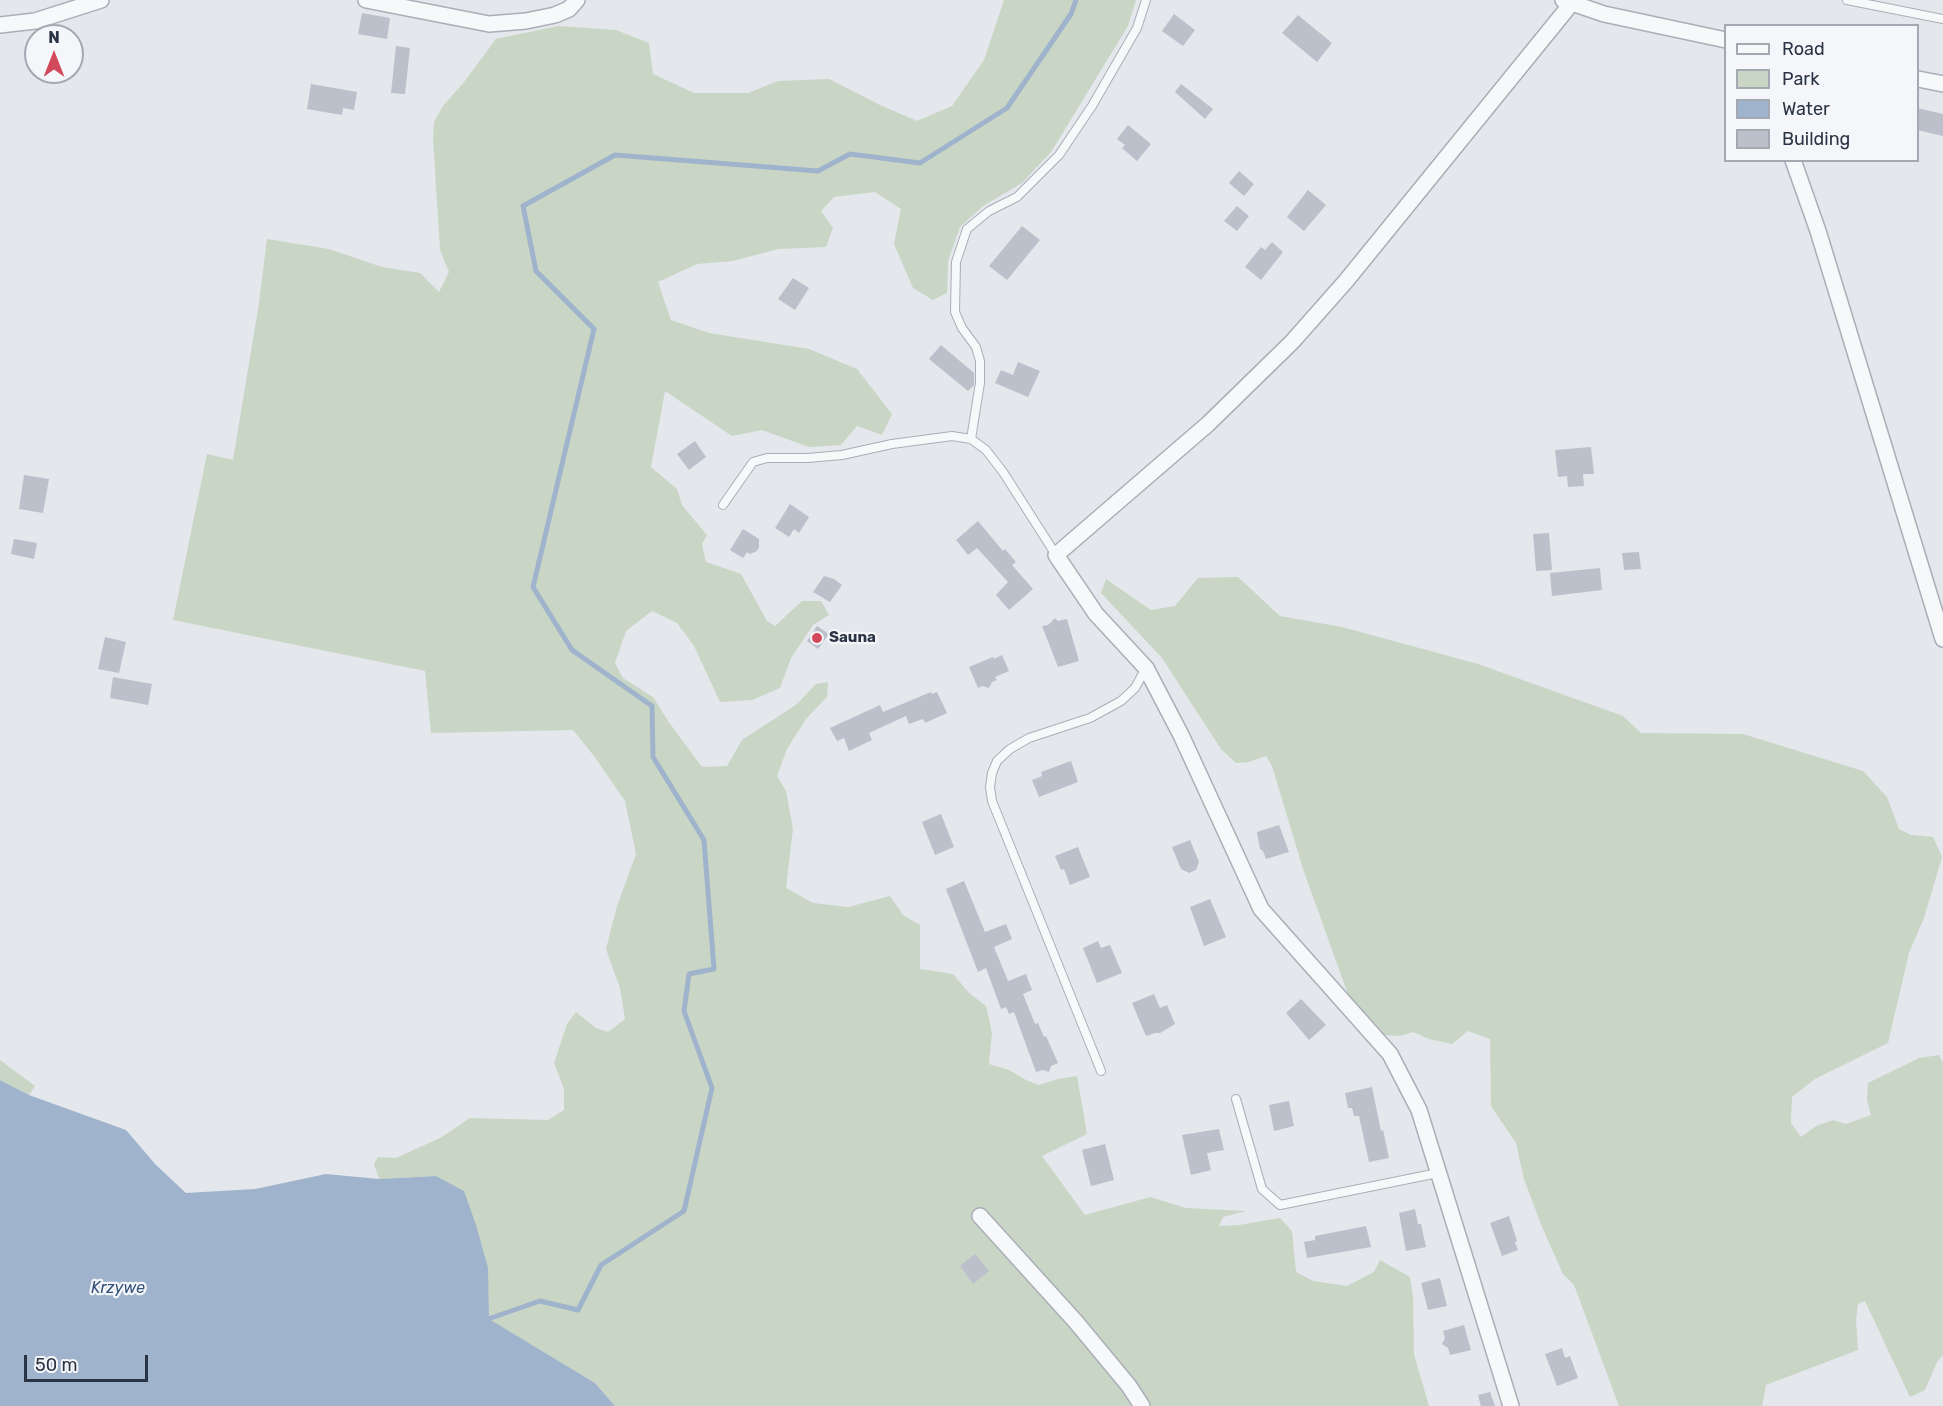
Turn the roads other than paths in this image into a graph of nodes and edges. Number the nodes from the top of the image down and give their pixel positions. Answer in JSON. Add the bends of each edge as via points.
{"nodes":[{"id":1,"x":101,"y":0,"type":"edge"},
{"id":2,"x":366,"y":0,"type":"edge"},
{"id":3,"x":577,"y":0,"type":"edge"},
{"id":4,"x":1146,"y":0,"type":"edge"},
{"id":5,"x":1846,"y":0,"type":"edge"},
{"id":6,"x":1570,"y":1,"type":"edge"},
{"id":7,"x":1943,"y":19,"type":"edge"},
{"id":8,"x":0,"y":25,"type":"edge"},
{"id":9,"x":1724,"y":40,"type":"edge"},
{"id":10,"x":1919,"y":79,"type":"edge"},
{"id":11,"x":1943,"y":84,"type":"edge"},
{"id":12,"x":1794,"y":162,"type":"edge"},
{"id":13,"x":970,"y":439,"type":"junction"},
{"id":14,"x":723,"y":505,"type":"dead end"},
{"id":15,"x":1056,"y":555,"type":"junction"},
{"id":16,"x":1943,"y":639,"type":"edge"},
{"id":17,"x":1146,"y":668,"type":"junction"},
{"id":18,"x":1101,"y":1071,"type":"dead end"},
{"id":19,"x":1236,"y":1099,"type":"dead end"},
{"id":20,"x":1438,"y":1173,"type":"junction"},
{"id":21,"x":980,"y":1216,"type":"dead end"},
{"id":22,"x":1142,"y":1406,"type":"edge"},
{"id":23,"x":1511,"y":1406,"type":"edge"}],
"edges":[{"from":1,"to":8,"type":"street","via":[[35,21]]},
{"from":2,"to":3,"type":"street","via":[[489,24],[555,15]]},
{"from":4,"to":13,"type":"lane","via":[[1137,28],[1059,155],[1017,196],[967,229],[956,262],[955,312],[980,361]]},
{"from":5,"to":7,"type":"lane"},
{"from":6,"to":9,"type":"street","via":[[1604,14]]},
{"from":6,"to":15,"type":"street","via":[[1346,281],[1292,342],[1208,424]]},
{"from":10,"to":11,"type":"street"},
{"from":12,"to":16,"type":"street"},
{"from":13,"to":14,"type":"lane","via":[[938,436],[842,455],[766,458],[753,462]]},
{"from":13,"to":15,"type":"lane","via":[[986,450],[1003,472]]},
{"from":15,"to":17,"type":"street","via":[[1096,614]]},
{"from":17,"to":18,"type":"lane","via":[[1121,701],[1090,718],[1029,738],[1010,749],[998,760],[990,788]]},
{"from":17,"to":20,"type":"street","via":[[1261,909],[1390,1054],[1419,1110]]},
{"from":19,"to":20,"type":"lane","via":[[1262,1190],[1280,1205]]},
{"from":20,"to":23,"type":"street"},
{"from":21,"to":22,"type":"street","via":[[1076,1322]]}]}
